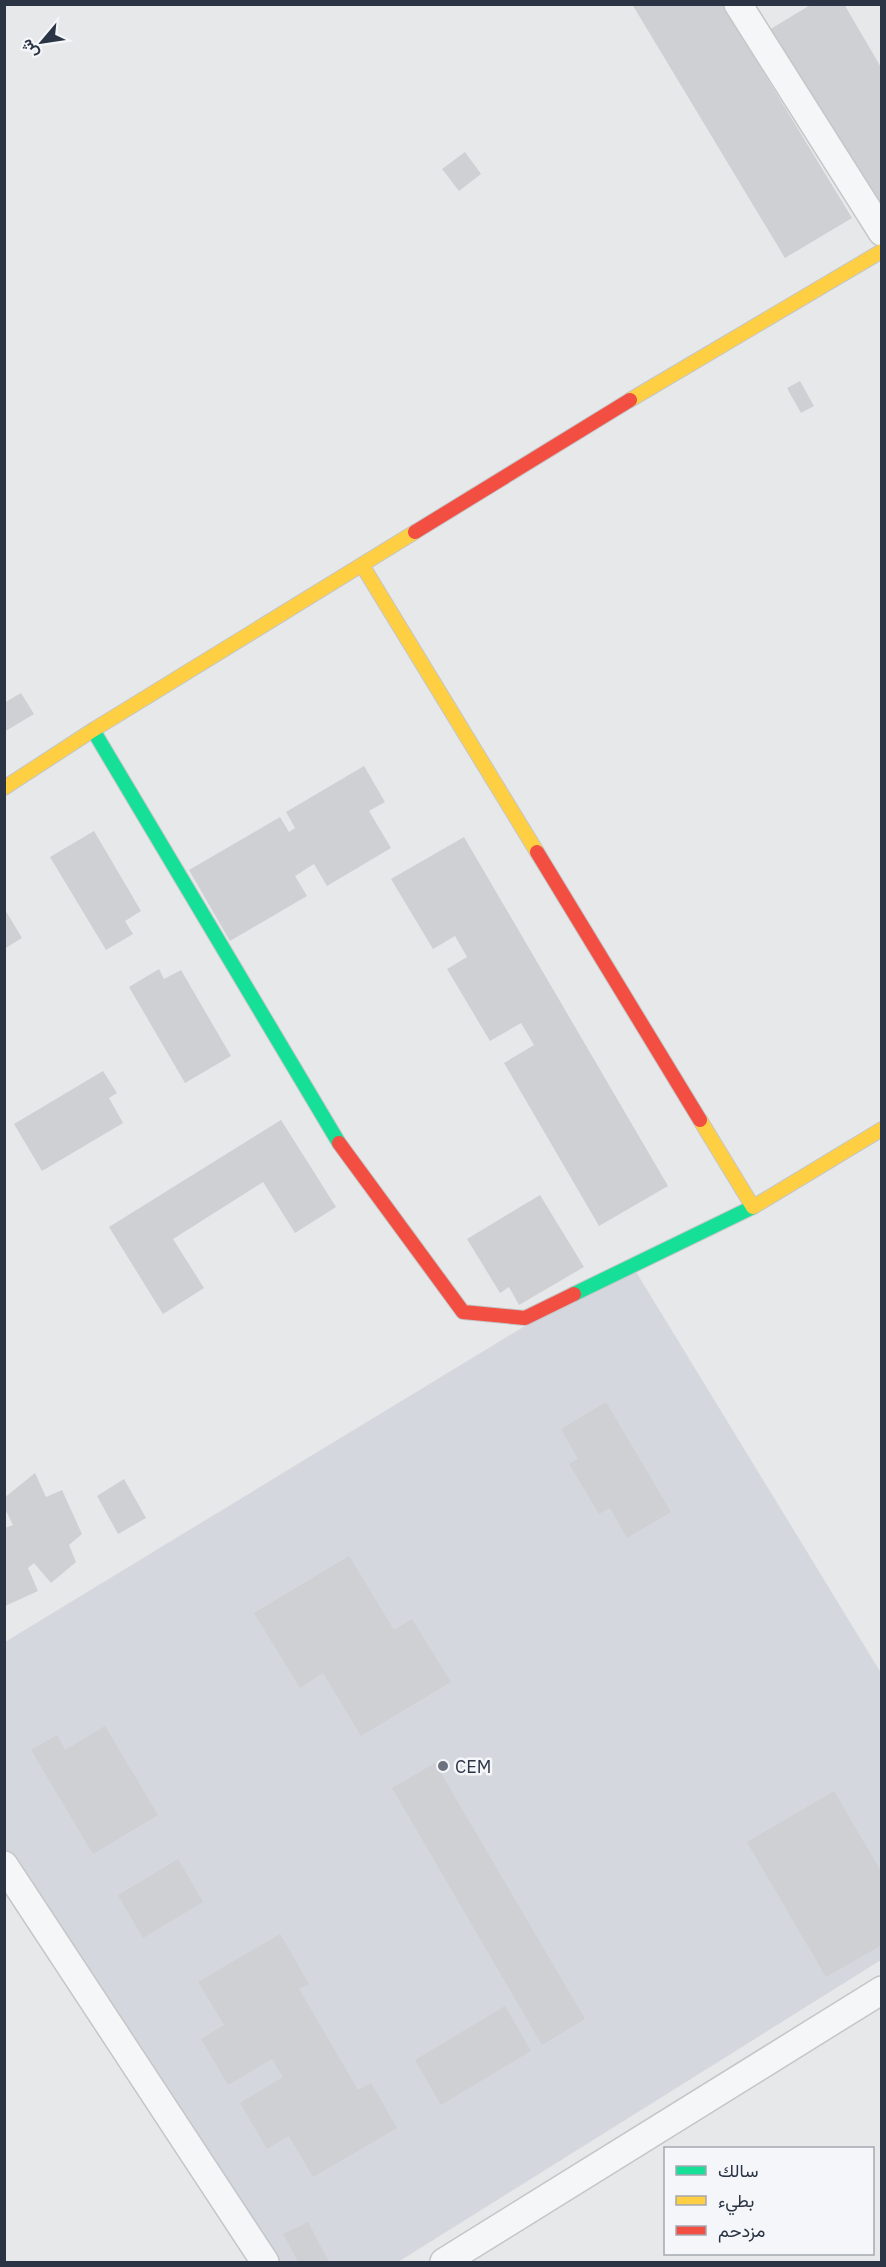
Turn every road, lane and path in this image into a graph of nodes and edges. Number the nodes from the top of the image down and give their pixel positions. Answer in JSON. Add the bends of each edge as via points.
{"nodes":[{"id":1,"x":738,"y":4,"type":"edge"},
{"id":2,"x":882,"y":232,"type":"edge"},
{"id":3,"x":882,"y":251,"type":"edge"},
{"id":4,"x":362,"y":565,"type":"junction"},
{"id":5,"x":93,"y":730,"type":"junction"},
{"id":6,"x":4,"y":788,"type":"edge"},
{"id":7,"x":882,"y":1129,"type":"edge"},
{"id":8,"x":753,"y":1207,"type":"junction"},
{"id":9,"x":4,"y":1865,"type":"edge"},
{"id":10,"x":882,"y":1990,"type":"edge"},
{"id":11,"x":265,"y":2262,"type":"edge"},
{"id":12,"x":444,"y":2262,"type":"edge"}],
"edges":[{"from":1,"to":2,"type":"street"},
{"from":3,"to":4,"type":"street"},
{"from":4,"to":5,"type":"street"},
{"from":4,"to":8,"type":"street"},
{"from":5,"to":6,"type":"street"},
{"from":5,"to":8,"type":"street","via":[[336,1139],[463,1312],[525,1318]]},
{"from":7,"to":8,"type":"street"},
{"from":9,"to":11,"type":"street"},
{"from":10,"to":12,"type":"street"}]}
